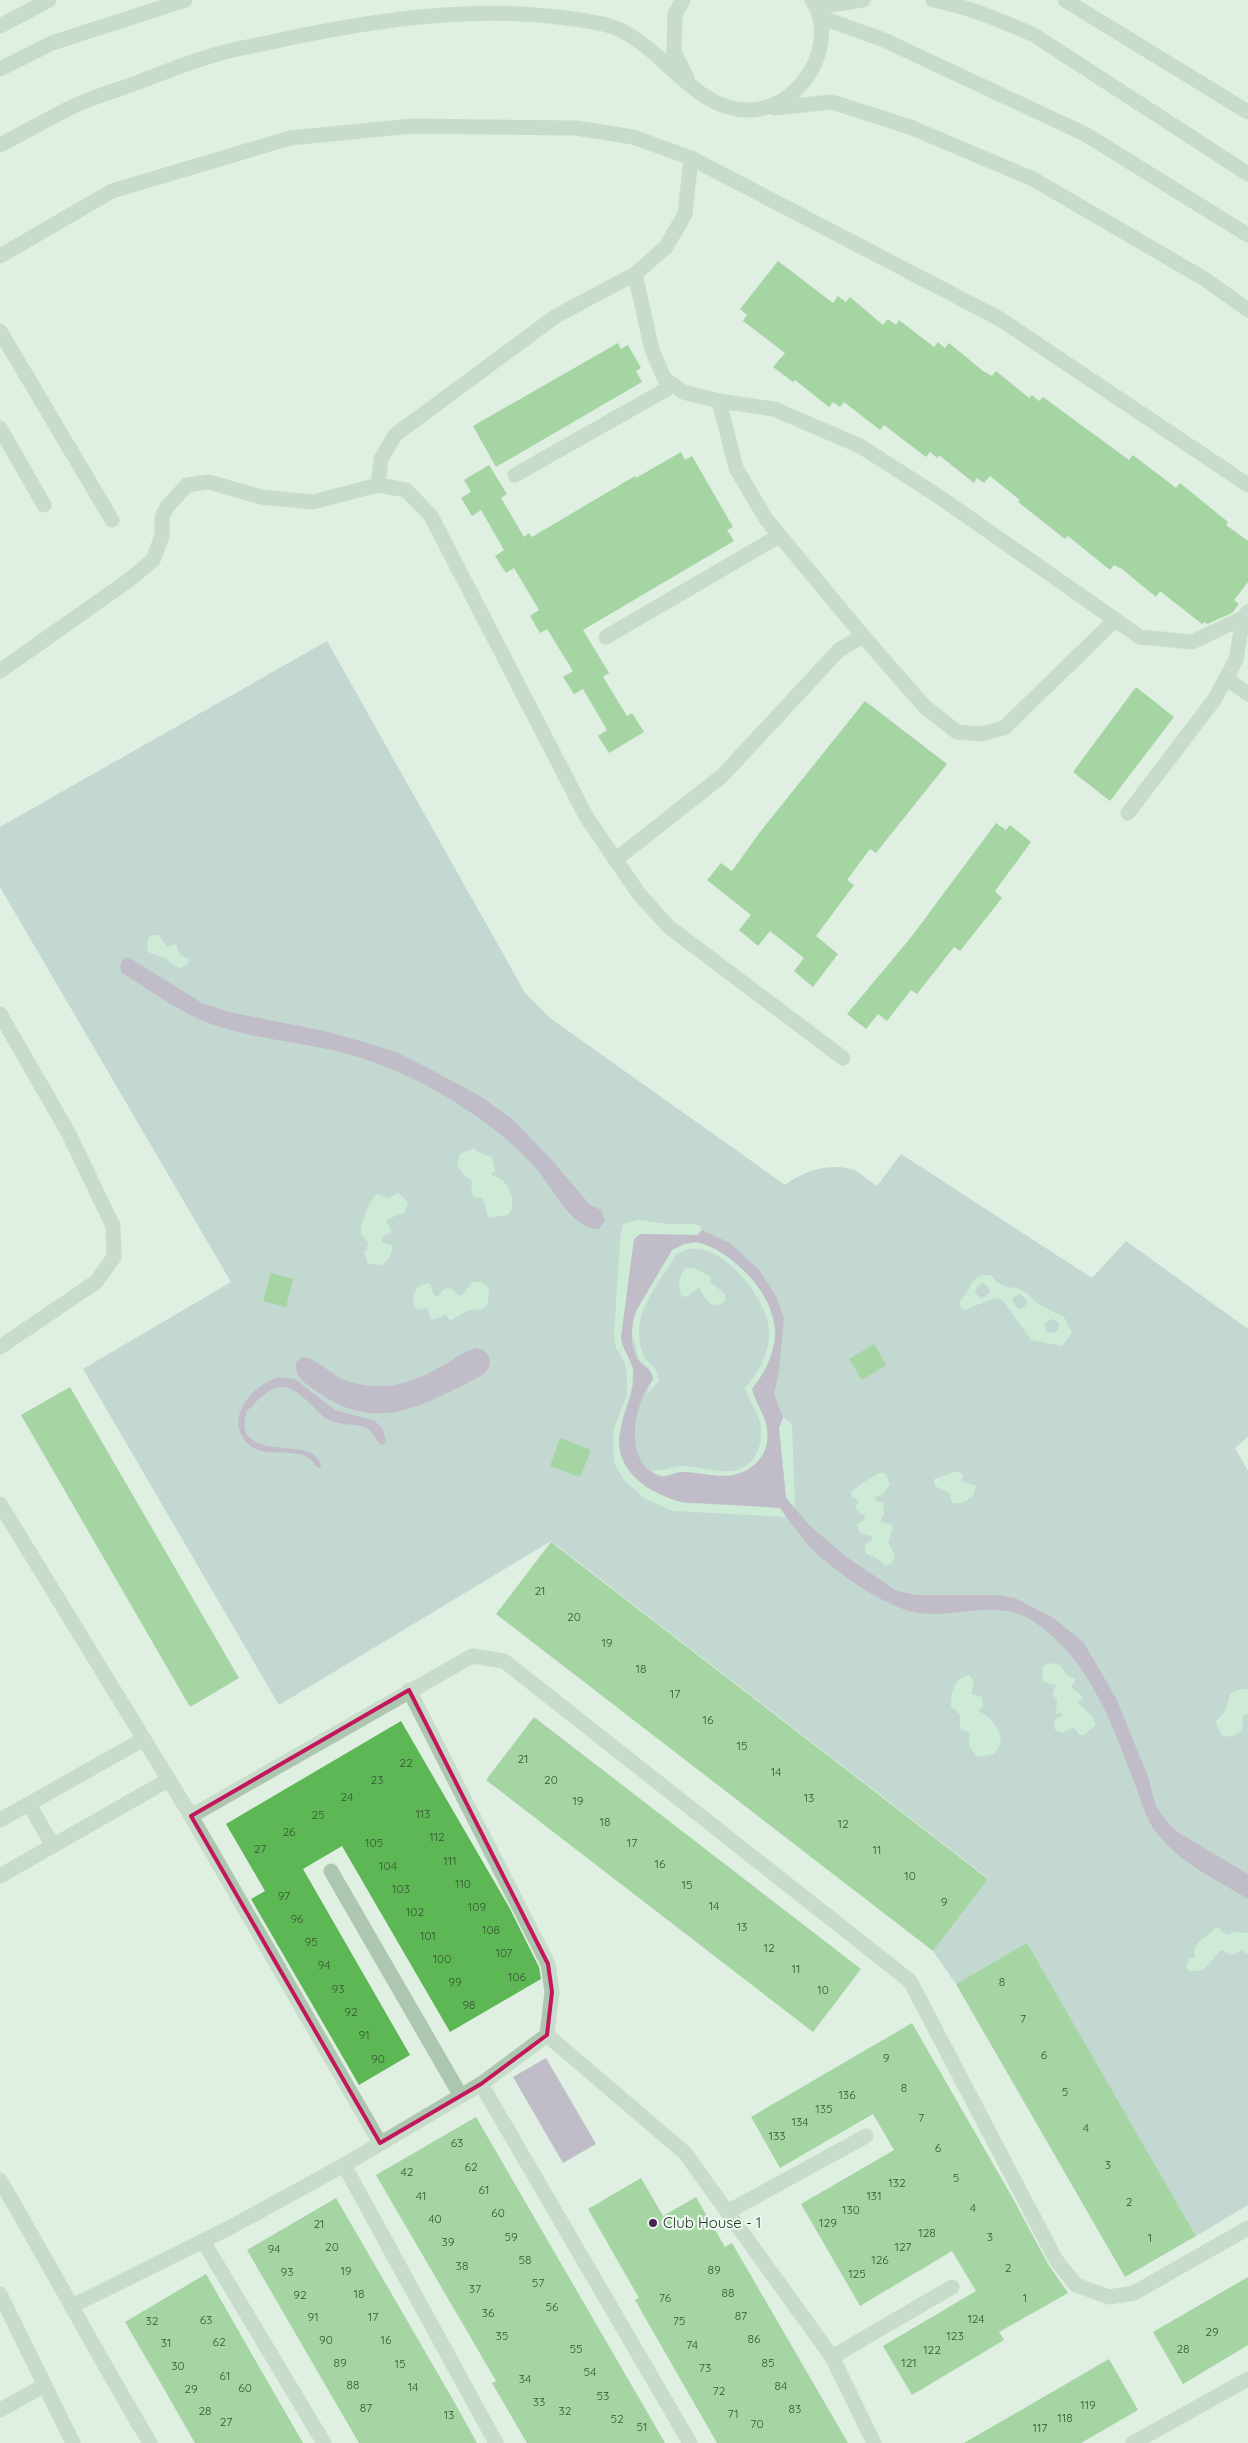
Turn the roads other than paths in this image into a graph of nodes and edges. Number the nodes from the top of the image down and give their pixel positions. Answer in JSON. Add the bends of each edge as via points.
{"nodes":[{"id":1,"x":49,"y":0,"type":"edge"},
{"id":2,"x":185,"y":0,"type":"edge"},
{"id":3,"x":683,"y":0,"type":"edge"},
{"id":4,"x":863,"y":0,"type":"edge"},
{"id":5,"x":932,"y":0,"type":"edge"},
{"id":6,"x":1065,"y":0,"type":"edge"},
{"id":7,"x":815,"y":5,"type":"edge"},
{"id":8,"x":0,"y":26,"type":"edge"},
{"id":9,"x":0,"y":69,"type":"edge"},
{"id":10,"x":691,"y":86,"type":"junction"},
{"id":11,"x":753,"y":110,"type":"junction"},
{"id":12,"x":1248,"y":112,"type":"edge"},
{"id":13,"x":0,"y":145,"type":"edge"},
{"id":14,"x":692,"y":158,"type":"junction"},
{"id":15,"x":1248,"y":174,"type":"edge"},
{"id":16,"x":1248,"y":235,"type":"edge"},
{"id":17,"x":0,"y":256,"type":"edge"},
{"id":18,"x":635,"y":274,"type":"junction"},
{"id":19,"x":1248,"y":310,"type":"edge"},
{"id":20,"x":0,"y":331,"type":"edge"},
{"id":21,"x":674,"y":385,"type":"junction"},
{"id":22,"x":719,"y":401,"type":"junction"},
{"id":23,"x":0,"y":428,"type":"edge"},
{"id":24,"x":515,"y":475,"type":"dead end"},
{"id":25,"x":378,"y":485,"type":"junction"},
{"id":26,"x":1248,"y":485,"type":"edge"},
{"id":27,"x":44,"y":505,"type":"dead end"},
{"id":28,"x":112,"y":520,"type":"dead end"},
{"id":29,"x":779,"y":536,"type":"junction"},
{"id":30,"x":1246,"y":615,"type":"edge"},
{"id":31,"x":1115,"y":620,"type":"junction"},
{"id":32,"x":863,"y":636,"type":"junction"},
{"id":33,"x":606,"y":637,"type":"dead end"},
{"id":34,"x":0,"y":671,"type":"edge"},
{"id":35,"x":1226,"y":678,"type":"junction"},
{"id":36,"x":1248,"y":694,"type":"edge"},
{"id":37,"x":1128,"y":813,"type":"dead end"},
{"id":38,"x":615,"y":860,"type":"junction"},
{"id":39,"x":0,"y":1014,"type":"edge"},
{"id":40,"x":843,"y":1058,"type":"dead end"},
{"id":41,"x":0,"y":1346,"type":"edge"},
{"id":42,"x":0,"y":1504,"type":"edge"},
{"id":43,"x":409,"y":1690,"type":"junction"},
{"id":44,"x":144,"y":1739,"type":"junction"},
{"id":45,"x":168,"y":1780,"type":"junction"},
{"id":46,"x":29,"y":1804,"type":"junction"},
{"id":47,"x":191,"y":1816,"type":"junction"},
{"id":48,"x":0,"y":1820,"type":"edge"},
{"id":49,"x":52,"y":1846,"type":"junction"},
{"id":50,"x":331,"y":1871,"type":"dead end"},
{"id":51,"x":0,"y":1876,"type":"edge"},
{"id":52,"x":546,"y":2035,"type":"junction"},
{"id":53,"x":480,"y":2084,"type":"junction"},
{"id":54,"x":461,"y":2096,"type":"junction"},
{"id":55,"x":866,"y":2136,"type":"dead end"},
{"id":56,"x":380,"y":2143,"type":"junction"},
{"id":57,"x":344,"y":2164,"type":"junction"},
{"id":58,"x":0,"y":2180,"type":"edge"},
{"id":59,"x":729,"y":2211,"type":"junction"},
{"id":60,"x":1248,"y":2228,"type":"edge"},
{"id":61,"x":204,"y":2241,"type":"junction"},
{"id":62,"x":952,"y":2287,"type":"dead end"},
{"id":63,"x":0,"y":2294,"type":"edge"},
{"id":64,"x":72,"y":2306,"type":"junction"},
{"id":65,"x":832,"y":2357,"type":"junction"},
{"id":66,"x":1248,"y":2379,"type":"edge"},
{"id":67,"x":43,"y":2386,"type":"junction"},
{"id":68,"x":0,"y":2410,"type":"edge"},
{"id":69,"x":73,"y":2443,"type":"edge"},
{"id":70,"x":150,"y":2443,"type":"edge"},
{"id":71,"x":324,"y":2443,"type":"edge"},
{"id":72,"x":496,"y":2443,"type":"edge"},
{"id":73,"x":690,"y":2443,"type":"edge"},
{"id":74,"x":874,"y":2443,"type":"edge"},
{"id":75,"x":1133,"y":2443,"type":"edge"}],
"edges":[{"from":1,"to":8,"type":"street"},
{"from":2,"to":9,"type":"street","via":[[52,43]]},
{"from":3,"to":10,"type":"street","via":[[675,14],[674,52]]},
{"from":4,"to":7,"type":"street"},
{"from":5,"to":15,"type":"street","via":[[959,5],[1034,35]]},
{"from":6,"to":12,"type":"street"},
{"from":7,"to":11,"type":"street","via":[[821,49],[808,79],[784,100]]},
{"from":7,"to":16,"type":"street","via":[[1085,134]]},
{"from":10,"to":11,"type":"street","via":[[720,105]]},
{"from":10,"to":13,"type":"street","via":[[640,41],[605,25],[530,14],[442,14],[335,29],[212,55],[74,106]]},
{"from":11,"to":19,"type":"street","via":[[832,102],[910,127],[1033,179],[1203,278]]},
{"from":14,"to":17,"type":"street","via":[[633,137],[576,128],[412,126],[290,138],[112,191]]},
{"from":14,"to":18,"type":"street","via":[[685,214],[666,247]]},
{"from":14,"to":26,"type":"street","via":[[1000,319]]},
{"from":18,"to":21,"type":"street","via":[[652,350],[664,378]]},
{"from":18,"to":25,"type":"street","via":[[556,316],[394,435],[381,459]]},
{"from":20,"to":28,"type":"street"},
{"from":21,"to":22,"type":"street","via":[[683,392]]},
{"from":21,"to":24,"type":"street"},
{"from":22,"to":29,"type":"street","via":[[736,468]]},
{"from":22,"to":31,"type":"street","via":[[774,409],[860,446],[938,496]]},
{"from":23,"to":27,"type":"street"},
{"from":25,"to":34,"type":"street","via":[[313,502],[261,497],[209,482],[187,485],[162,517],[162,536],[153,560]]},
{"from":25,"to":38,"type":"street","via":[[406,490],[431,516],[587,818]]},
{"from":29,"to":32,"type":"street"},
{"from":29,"to":33,"type":"street"},
{"from":30,"to":31,"type":"street","via":[[1192,642],[1140,637]]},
{"from":30,"to":35,"type":"street","via":[[1236,660]]},
{"from":31,"to":32,"type":"street","via":[[1004,728],[981,734],[957,732],[924,706]]},
{"from":32,"to":38,"type":"street","via":[[839,650],[722,776]]},
{"from":35,"to":36,"type":"street"},
{"from":35,"to":37,"type":"street","via":[[1214,700]]},
{"from":38,"to":40,"type":"street","via":[[639,894],[669,927]]},
{"from":39,"to":41,"type":"street","via":[[68,1132],[113,1226],[114,1257],[96,1282]]},
{"from":42,"to":44,"type":"street"},
{"from":43,"to":47,"type":"street"},
{"from":43,"to":52,"type":"street","via":[[548,1964],[552,1992]]},
{"from":43,"to":60,"type":"street","via":[[472,1656],[504,1661],[910,1981],[1056,2260],[1076,2285],[1109,2296],[1134,2293]]},
{"from":44,"to":45,"type":"street"},
{"from":44,"to":46,"type":"street"},
{"from":45,"to":47,"type":"street"},
{"from":45,"to":49,"type":"street"},
{"from":46,"to":48,"type":"street"},
{"from":46,"to":49,"type":"street"},
{"from":47,"to":56,"type":"street"},
{"from":49,"to":51,"type":"street"},
{"from":50,"to":54,"type":"street"},
{"from":52,"to":53,"type":"street"},
{"from":52,"to":59,"type":"street","via":[[685,2153]]},
{"from":53,"to":54,"type":"street"},
{"from":53,"to":73,"type":"street"},
{"from":54,"to":56,"type":"street"},
{"from":55,"to":59,"type":"street"},
{"from":56,"to":57,"type":"street"},
{"from":57,"to":61,"type":"street"},
{"from":57,"to":72,"type":"street"},
{"from":58,"to":64,"type":"street"},
{"from":59,"to":65,"type":"street"},
{"from":61,"to":64,"type":"street"},
{"from":61,"to":71,"type":"street"},
{"from":62,"to":65,"type":"street"},
{"from":63,"to":67,"type":"street"},
{"from":64,"to":70,"type":"street"},
{"from":65,"to":74,"type":"street"},
{"from":66,"to":75,"type":"street"},
{"from":67,"to":68,"type":"street"},
{"from":67,"to":69,"type":"street"}]}
